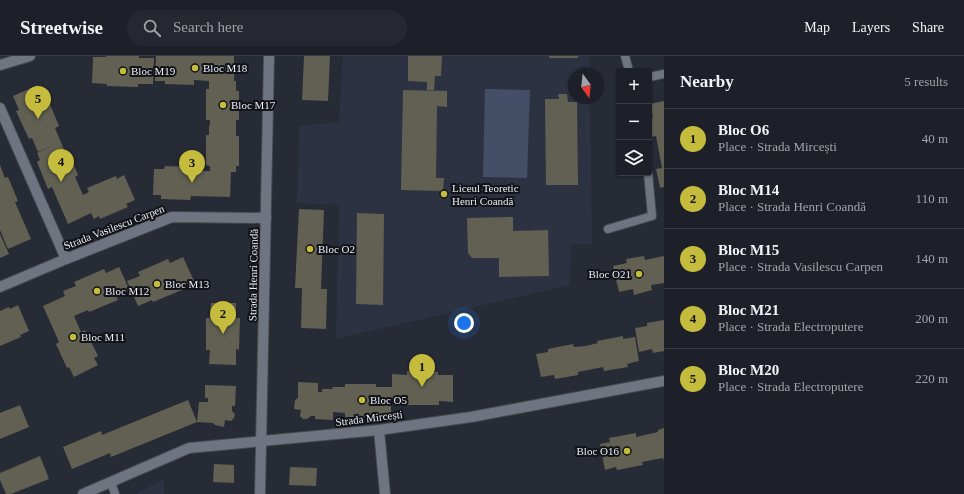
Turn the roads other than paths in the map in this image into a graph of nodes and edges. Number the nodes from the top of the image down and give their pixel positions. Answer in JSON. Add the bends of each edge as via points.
{"nodes":[{"id":1,"x":30,"y":56,"type":"edge"},
{"id":2,"x":269,"y":56,"type":"edge"},
{"id":3,"x":625,"y":56,"type":"edge"},
{"id":4,"x":0,"y":66,"type":"edge"},
{"id":5,"x":628,"y":68,"type":"edge"},
{"id":6,"x":664,"y":74,"type":"edge"},
{"id":7,"x":652,"y":76,"type":"edge"},
{"id":8,"x":0,"y":108,"type":"edge"},
{"id":9,"x":648,"y":176,"type":"edge"},
{"id":10,"x":266,"y":218,"type":"junction"},
{"id":11,"x":608,"y":230,"type":"dead end"},
{"id":12,"x":66,"y":259,"type":"junction"},
{"id":13,"x":0,"y":287,"type":"edge"},
{"id":14,"x":664,"y":381,"type":"edge"},
{"id":15,"x":379,"y":430,"type":"junction"},
{"id":16,"x":261,"y":442,"type":"junction"},
{"id":17,"x":111,"y":482,"type":"junction"},
{"id":18,"x":83,"y":494,"type":"edge"},
{"id":19,"x":116,"y":494,"type":"edge"},
{"id":20,"x":260,"y":494,"type":"edge"},
{"id":21,"x":385,"y":494,"type":"edge"}],
"edges":[{"from":1,"to":4,"type":"street"},
{"from":2,"to":10,"type":"street","name":"Strada Henri Coandă"},
{"from":3,"to":5,"type":"lane"},
{"from":6,"to":7,"type":"lane"},
{"from":8,"to":12,"type":"street"},
{"from":9,"to":11,"type":"lane","via":[[652,216]]},
{"from":10,"to":12,"type":"street","name":"Strada Vasilescu Carpen","via":[[172,217]]},
{"from":10,"to":16,"type":"street","name":"Strada Henri Coandă"},
{"from":12,"to":13,"type":"street","name":"Strada Vasilescu Carpen"},
{"from":14,"to":15,"type":"street","name":"Strada Mircești","via":[[471,417]]},
{"from":15,"to":16,"type":"street","name":"Strada Mircești"},
{"from":15,"to":21,"type":"street"},
{"from":16,"to":17,"type":"street","name":"Strada Mircești","via":[[189,448]]},
{"from":16,"to":20,"type":"street","name":"Strada Henri Coandă"},
{"from":17,"to":18,"type":"street","name":"Strada Mircești"},
{"from":17,"to":19,"type":"lane"}]}
